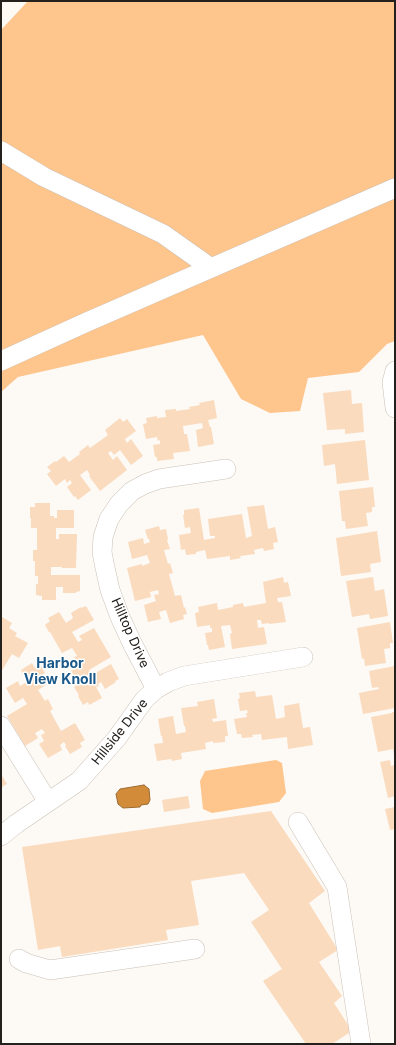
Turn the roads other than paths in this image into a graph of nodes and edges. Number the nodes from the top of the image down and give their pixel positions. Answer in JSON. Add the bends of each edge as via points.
{"nodes":[{"id":1,"x":1,"y":151,"type":"edge"},
{"id":2,"x":395,"y":188,"type":"edge"},
{"id":3,"x":210,"y":268,"type":"junction"},
{"id":4,"x":1,"y":361,"type":"edge"},
{"id":5,"x":395,"y":371,"type":"edge"},
{"id":6,"x":395,"y":408,"type":"edge"},
{"id":7,"x":226,"y":469,"type":"dead end"},
{"id":8,"x":303,"y":657,"type":"dead end"},
{"id":9,"x":156,"y":689,"type":"junction"},
{"id":10,"x":1,"y":726,"type":"edge"},
{"id":11,"x":48,"y":802,"type":"junction"},
{"id":12,"x":298,"y":822,"type":"dead end"},
{"id":13,"x":1,"y":836,"type":"edge"},
{"id":14,"x":195,"y":949,"type":"dead end"},
{"id":15,"x":19,"y":959,"type":"dead end"},
{"id":16,"x":361,"y":1044,"type":"edge"}],
"edges":[{"from":1,"to":3,"type":"street","via":[[44,177],[163,234]]},
{"from":2,"to":3,"type":"street"},
{"from":3,"to":4,"type":"street"},
{"from":5,"to":6,"type":"street","via":[[392,382]]},
{"from":7,"to":9,"type":"street","name":"Hilltop Drive","via":[[159,479],[145,484],[132,491],[109,519],[102,552],[113,597],[132,643]]},
{"from":8,"to":9,"type":"street","name":"Hillside Drive","via":[[184,676]]},
{"from":9,"to":11,"type":"street","name":"Hillside Drive","via":[[144,700],[117,738],[79,781]]},
{"from":10,"to":11,"type":"street"},
{"from":11,"to":13,"type":"street","name":"Hillside Drive"},
{"from":12,"to":16,"type":"street","via":[[337,887]]},
{"from":14,"to":15,"type":"street","via":[[50,970]]}]}
